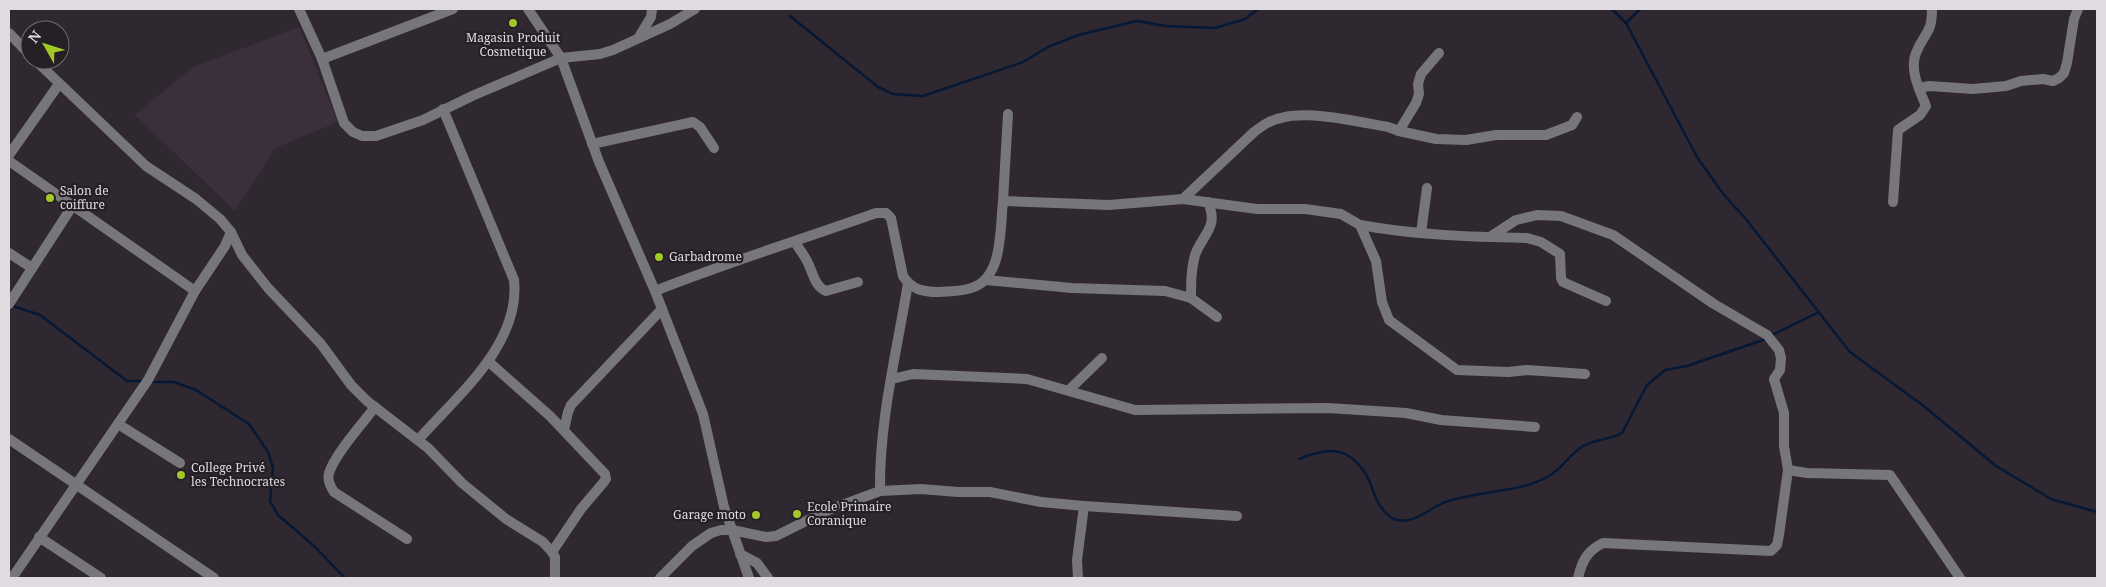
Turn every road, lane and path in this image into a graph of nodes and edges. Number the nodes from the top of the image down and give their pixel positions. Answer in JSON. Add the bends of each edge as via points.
{"nodes":[{"id":1,"x":300,"y":9,"type":"edge"},
{"id":2,"x":454,"y":9,"type":"edge"},
{"id":3,"x":528,"y":9,"type":"edge"},
{"id":4,"x":652,"y":9,"type":"edge"},
{"id":5,"x":695,"y":9,"type":"edge"},
{"id":6,"x":1932,"y":9,"type":"edge"},
{"id":7,"x":2078,"y":9,"type":"edge"},
{"id":8,"x":9,"y":33,"type":"edge"},
{"id":9,"x":639,"y":37,"type":"junction"},
{"id":10,"x":20,"y":45,"type":"edge"},
{"id":11,"x":1439,"y":53,"type":"dead end"},
{"id":12,"x":562,"y":58,"type":"junction"},
{"id":13,"x":322,"y":59,"type":"junction"},
{"id":14,"x":45,"y":70,"type":"edge"},
{"id":15,"x":59,"y":84,"type":"junction"},
{"id":16,"x":1919,"y":88,"type":"junction"},
{"id":17,"x":443,"y":109,"type":"junction"},
{"id":18,"x":1008,"y":114,"type":"dead end"},
{"id":19,"x":1577,"y":117,"type":"dead end"},
{"id":20,"x":1399,"y":131,"type":"junction"},
{"id":21,"x":592,"y":144,"type":"junction"},
{"id":22,"x":714,"y":148,"type":"dead end"},
{"id":23,"x":9,"y":155,"type":"edge"},
{"id":24,"x":9,"y":161,"type":"edge"},
{"id":25,"x":1427,"y":188,"type":"dead end"},
{"id":26,"x":1183,"y":199,"type":"junction"},
{"id":27,"x":1003,"y":201,"type":"junction"},
{"id":28,"x":1208,"y":202,"type":"junction"},
{"id":29,"x":1893,"y":202,"type":"dead end"},
{"id":30,"x":73,"y":205,"type":"junction"},
{"id":31,"x":1360,"y":225,"type":"junction"},
{"id":32,"x":231,"y":232,"type":"junction"},
{"id":33,"x":1421,"y":233,"type":"junction"},
{"id":34,"x":1490,"y":237,"type":"junction"},
{"id":35,"x":795,"y":242,"type":"junction"},
{"id":36,"x":9,"y":253,"type":"edge"},
{"id":37,"x":32,"y":268,"type":"junction"},
{"id":38,"x":985,"y":280,"type":"junction"},
{"id":39,"x":858,"y":282,"type":"dead end"},
{"id":40,"x":908,"y":283,"type":"junction"},
{"id":41,"x":195,"y":291,"type":"junction"},
{"id":42,"x":656,"y":291,"type":"junction"},
{"id":43,"x":1191,"y":298,"type":"junction"},
{"id":44,"x":1606,"y":301,"type":"dead end"},
{"id":45,"x":9,"y":304,"type":"edge"},
{"id":46,"x":662,"y":309,"type":"junction"},
{"id":47,"x":1217,"y":318,"type":"dead end"},
{"id":48,"x":1102,"y":358,"type":"dead end"},
{"id":49,"x":488,"y":362,"type":"junction"},
{"id":50,"x":1585,"y":374,"type":"dead end"},
{"id":51,"x":892,"y":379,"type":"junction"},
{"id":52,"x":1069,"y":390,"type":"junction"},
{"id":53,"x":375,"y":407,"type":"junction"},
{"id":54,"x":118,"y":424,"type":"junction"},
{"id":55,"x":1535,"y":427,"type":"dead end"},
{"id":56,"x":564,"y":430,"type":"junction"},
{"id":57,"x":418,"y":440,"type":"junction"},
{"id":58,"x":9,"y":441,"type":"edge"},
{"id":59,"x":180,"y":463,"type":"dead end"},
{"id":60,"x":1788,"y":470,"type":"junction"},
{"id":61,"x":76,"y":484,"type":"junction"},
{"id":62,"x":880,"y":491,"type":"junction"},
{"id":63,"x":1084,"y":506,"type":"junction"},
{"id":64,"x":1237,"y":516,"type":"dead end"},
{"id":65,"x":732,"y":530,"type":"junction"},
{"id":66,"x":39,"y":537,"type":"junction"},
{"id":67,"x":407,"y":539,"type":"dead end"},
{"id":68,"x":552,"y":552,"type":"junction"},
{"id":69,"x":740,"y":554,"type":"junction"},
{"id":70,"x":12,"y":578,"type":"edge"},
{"id":71,"x":101,"y":578,"type":"edge"},
{"id":72,"x":214,"y":578,"type":"edge"},
{"id":73,"x":556,"y":578,"type":"edge"},
{"id":74,"x":660,"y":578,"type":"edge"},
{"id":75,"x":749,"y":578,"type":"edge"},
{"id":76,"x":768,"y":578,"type":"edge"},
{"id":77,"x":1078,"y":578,"type":"edge"},
{"id":78,"x":1578,"y":578,"type":"edge"},
{"id":79,"x":1960,"y":578,"type":"edge"}],
"edges":[{"from":1,"to":13,"type":"street"},
{"from":2,"to":13,"type":"street"},
{"from":3,"to":12,"type":"street"},
{"from":4,"to":9,"type":"street","via":[[652,17]]},
{"from":5,"to":9,"type":"street"},
{"from":6,"to":16,"type":"street","via":[[1930,29],[1916,53],[1914,65]]},
{"from":7,"to":16,"type":"street","via":[[2064,74],[2053,81],[2021,81],[1973,89]]},
{"from":8,"to":10,"type":"street"},
{"from":9,"to":12,"type":"street","via":[[600,54]]},
{"from":11,"to":20,"type":"street","via":[[1421,74],[1416,102]]},
{"from":12,"to":17,"type":"street"},
{"from":12,"to":21,"type":"street"},
{"from":13,"to":17,"type":"street","via":[[344,124],[362,136],[376,136],[423,120]]},
{"from":14,"to":15,"type":"street"},
{"from":15,"to":23,"type":"street"},
{"from":15,"to":32,"type":"street","via":[[146,166],[196,199]]},
{"from":16,"to":29,"type":"street","via":[[1926,106],[1896,134]]},
{"from":17,"to":49,"type":"street","via":[[514,280],[515,305],[502,340]]},
{"from":18,"to":27,"type":"street"},
{"from":19,"to":20,"type":"street","via":[[1572,125],[1546,135],[1496,135],[1455,140]]},
{"from":20,"to":26,"type":"street","via":[[1314,116],[1282,117],[1254,132]]},
{"from":21,"to":22,"type":"street","via":[[693,122]]},
{"from":21,"to":42,"type":"street"},
{"from":24,"to":30,"type":"street"},
{"from":25,"to":33,"type":"street"},
{"from":26,"to":27,"type":"street","via":[[1109,205]]},
{"from":26,"to":28,"type":"street"},
{"from":27,"to":38,"type":"street","via":[[996,263]]},
{"from":28,"to":31,"type":"street","via":[[1257,209],[1320,210],[1348,217]]},
{"from":28,"to":43,"type":"street","via":[[1213,220],[1195,256],[1191,271]]},
{"from":30,"to":37,"type":"street"},
{"from":30,"to":41,"type":"street"},
{"from":31,"to":33,"type":"street"},
{"from":31,"to":50,"type":"street","via":[[1376,261],[1382,302],[1389,320],[1457,370]]},
{"from":32,"to":41,"type":"street"},
{"from":32,"to":53,"type":"street","via":[[242,255],[268,288],[321,344],[351,385]]},
{"from":33,"to":34,"type":"street"},
{"from":34,"to":44,"type":"street","via":[[1527,238],[1541,242],[1560,254],[1564,282]]},
{"from":34,"to":60,"type":"street","via":[[1516,220],[1537,215],[1560,216],[1584,224],[1613,235],[1714,304],[1767,335],[1781,358],[1780,370],[1774,380],[1784,413]]},
{"from":35,"to":39,"type":"street","via":[[823,290]]},
{"from":35,"to":40,"type":"street","via":[[876,213],[886,213],[891,218],[903,276]]},
{"from":35,"to":42,"type":"street","via":[[721,265]]},
{"from":36,"to":37,"type":"street"},
{"from":37,"to":45,"type":"street"},
{"from":38,"to":40,"type":"street","via":[[964,290],[926,292]]},
{"from":38,"to":43,"type":"street","via":[[1072,288],[1165,290]]},
{"from":40,"to":51,"type":"street"},
{"from":41,"to":54,"type":"street","via":[[148,380]]},
{"from":42,"to":46,"type":"street"},
{"from":43,"to":47,"type":"street"},
{"from":46,"to":56,"type":"street","via":[[571,405]]},
{"from":46,"to":65,"type":"street","via":[[703,414]]},
{"from":48,"to":52,"type":"street"},
{"from":49,"to":56,"type":"street"},
{"from":49,"to":57,"type":"street"},
{"from":51,"to":52,"type":"street","via":[[913,374],[996,376],[1028,379]]},
{"from":51,"to":62,"type":"street","via":[[880,461]]},
{"from":52,"to":55,"type":"street","via":[[1135,410],[1328,408]]},
{"from":53,"to":57,"type":"street"},
{"from":53,"to":67,"type":"street","via":[[335,461],[329,483],[334,492]]},
{"from":54,"to":59,"type":"street"},
{"from":54,"to":61,"type":"street"},
{"from":56,"to":68,"type":"street","via":[[606,479]]},
{"from":57,"to":68,"type":"street","via":[[462,483]]},
{"from":58,"to":61,"type":"street"},
{"from":60,"to":78,"type":"street","via":[[1779,535],[1771,551],[1603,543],[1592,548],[1580,566]]},
{"from":60,"to":79,"type":"street","via":[[1890,475]]},
{"from":61,"to":66,"type":"street"},
{"from":61,"to":72,"type":"street"},
{"from":62,"to":63,"type":"street","via":[[990,492]]},
{"from":62,"to":65,"type":"street","via":[[826,510],[776,536]]},
{"from":63,"to":64,"type":"street"},
{"from":63,"to":77,"type":"street"},
{"from":65,"to":69,"type":"street"},
{"from":65,"to":74,"type":"street","via":[[711,533],[692,546]]},
{"from":66,"to":70,"type":"street"},
{"from":66,"to":71,"type":"street"},
{"from":68,"to":73,"type":"street"},
{"from":69,"to":75,"type":"street"},
{"from":69,"to":76,"type":"street","via":[[757,563]]}]}
